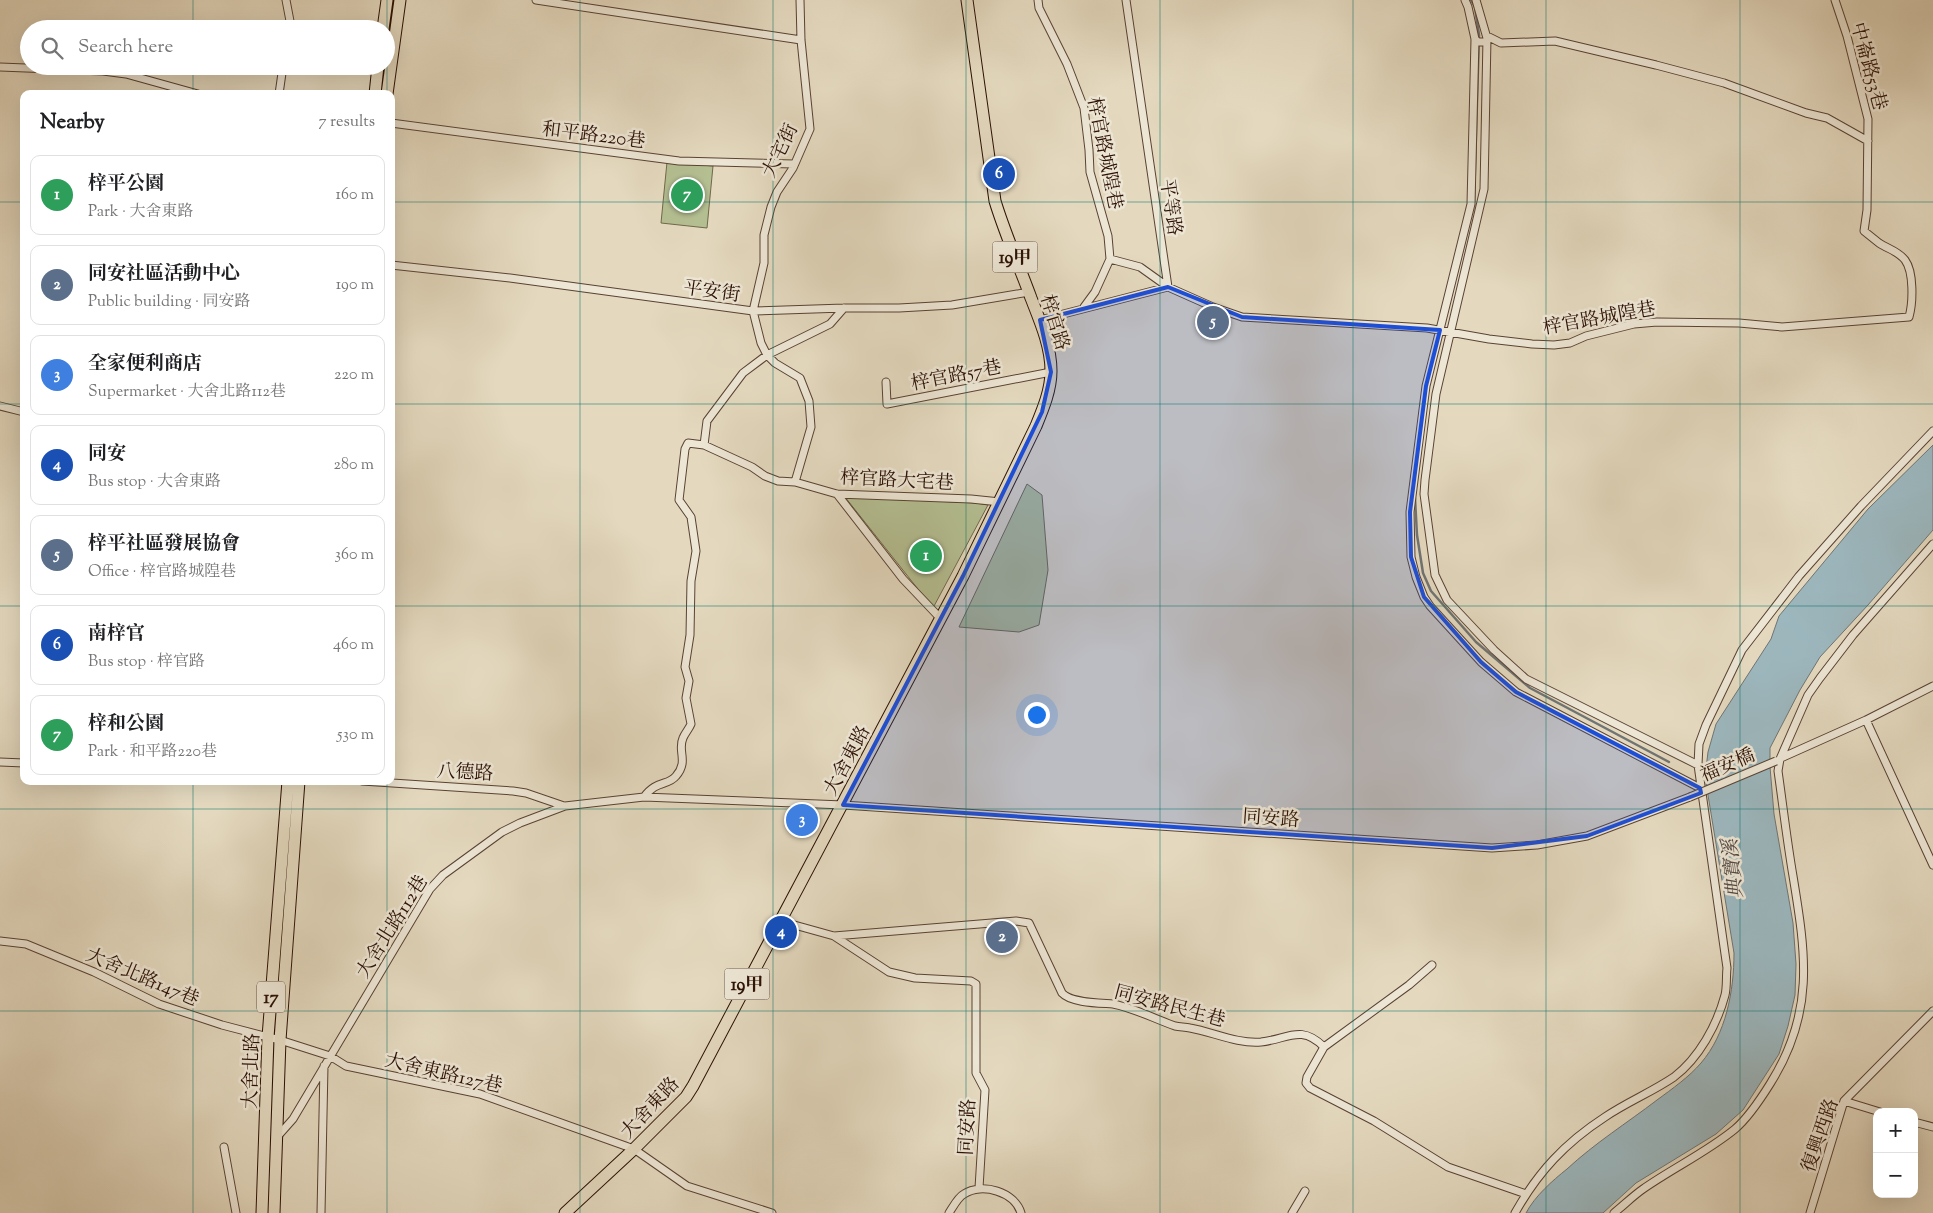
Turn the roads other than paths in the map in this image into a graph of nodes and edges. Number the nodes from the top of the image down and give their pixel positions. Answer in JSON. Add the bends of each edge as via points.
{"nodes":[{"id":1,"x":286,"y":0,"type":"edge"},
{"id":2,"x":387,"y":0,"type":"edge"},
{"id":3,"x":400,"y":0,"type":"edge"},
{"id":4,"x":536,"y":0,"type":"edge"},
{"id":5,"x":800,"y":0,"type":"edge"},
{"id":6,"x":966,"y":0,"type":"edge"},
{"id":7,"x":1038,"y":0,"type":"edge"},
{"id":8,"x":1126,"y":0,"type":"edge"},
{"id":9,"x":1465,"y":0,"type":"edge"},
{"id":10,"x":1476,"y":0,"type":"edge"},
{"id":11,"x":1835,"y":0,"type":"edge"},
{"id":12,"x":290,"y":20,"type":"edge"},
{"id":13,"x":384,"y":20,"type":"edge"},
{"id":14,"x":395,"y":36,"type":"edge"},
{"id":15,"x":801,"y":40,"type":"junction"},
{"id":16,"x":1481,"y":40,"type":"junction"},
{"id":17,"x":0,"y":68,"type":"edge"},
{"id":18,"x":20,"y":69,"type":"edge"},
{"id":19,"x":130,"y":75,"type":"edge"},
{"id":20,"x":282,"y":75,"type":"edge"},
{"id":21,"x":377,"y":75,"type":"edge"},
{"id":22,"x":390,"y":75,"type":"edge"},
{"id":23,"x":184,"y":90,"type":"edge"},
{"id":24,"x":280,"y":90,"type":"edge"},
{"id":25,"x":375,"y":90,"type":"edge"},
{"id":26,"x":388,"y":90,"type":"edge"},
{"id":27,"x":395,"y":124,"type":"edge"},
{"id":28,"x":1868,"y":141,"type":"junction"},
{"id":29,"x":794,"y":164,"type":"junction"},
{"id":30,"x":1478,"y":189,"type":"junction"},
{"id":31,"x":1110,"y":259,"type":"junction"},
{"id":32,"x":395,"y":265,"type":"edge"},
{"id":33,"x":1168,"y":287,"type":"junction"},
{"id":34,"x":1029,"y":292,"type":"junction"},
{"id":35,"x":844,"y":308,"type":"junction"},
{"id":36,"x":1083,"y":308,"type":"junction"},
{"id":37,"x":753,"y":312,"type":"junction"},
{"id":38,"x":1040,"y":320,"type":"junction"},
{"id":39,"x":1440,"y":330,"type":"junction"},
{"id":40,"x":1452,"y":331,"type":"junction"},
{"id":41,"x":767,"y":354,"type":"junction"},
{"id":42,"x":1051,"y":372,"type":"junction"},
{"id":43,"x":886,"y":382,"type":"dead end"},
{"id":44,"x":0,"y":406,"type":"edge"},
{"id":45,"x":20,"y":411,"type":"edge"},
{"id":46,"x":1933,"y":431,"type":"edge"},
{"id":47,"x":704,"y":445,"type":"junction"},
{"id":48,"x":795,"y":482,"type":"junction"},
{"id":49,"x":837,"y":494,"type":"junction"},
{"id":50,"x":1000,"y":502,"type":"junction"},
{"id":51,"x":1933,"y":544,"type":"edge"},
{"id":52,"x":941,"y":618,"type":"junction"},
{"id":53,"x":1933,"y":686,"type":"edge"},
{"id":54,"x":1866,"y":720,"type":"junction"},
{"id":55,"x":1778,"y":760,"type":"junction"},
{"id":56,"x":0,"y":762,"type":"edge"},
{"id":57,"x":20,"y":763,"type":"edge"},
{"id":58,"x":1698,"y":766,"type":"junction"},
{"id":59,"x":395,"y":783,"type":"edge"},
{"id":60,"x":288,"y":785,"type":"edge"},
{"id":61,"x":299,"y":785,"type":"edge"},
{"id":62,"x":1700,"y":788,"type":"junction"},
{"id":63,"x":644,"y":797,"type":"junction"},
{"id":64,"x":1690,"y":797,"type":"joint"},
{"id":65,"x":843,"y":805,"type":"junction"},
{"id":66,"x":565,"y":806,"type":"junction"},
{"id":67,"x":1933,"y":865,"type":"edge"},
{"id":68,"x":780,"y":921,"type":"junction"},
{"id":69,"x":1029,"y":923,"type":"joint"},
{"id":70,"x":834,"y":936,"type":"junction"},
{"id":71,"x":0,"y":942,"type":"edge"},
{"id":72,"x":1432,"y":965,"type":"dead end"},
{"id":73,"x":1933,"y":1011,"type":"edge"},
{"id":74,"x":274,"y":1039,"type":"junction"},
{"id":75,"x":1324,"y":1047,"type":"junction"},
{"id":76,"x":330,"y":1056,"type":"junction"},
{"id":77,"x":324,"y":1066,"type":"junction"},
{"id":78,"x":1844,"y":1101,"type":"junction"},
{"id":79,"x":1873,"y":1110,"type":"edge"},
{"id":80,"x":1918,"y":1123,"type":"edge"},
{"id":81,"x":1933,"y":1128,"type":"edge"},
{"id":82,"x":271,"y":1136,"type":"junction"},
{"id":83,"x":224,"y":1147,"type":"dead end"},
{"id":84,"x":634,"y":1149,"type":"junction"},
{"id":85,"x":978,"y":1188,"type":"junction"},
{"id":86,"x":1306,"y":1191,"type":"dead end"},
{"id":87,"x":1526,"y":1194,"type":"junction"},
{"id":88,"x":236,"y":1213,"type":"edge"},
{"id":89,"x":262,"y":1213,"type":"edge"},
{"id":90,"x":274,"y":1213,"type":"edge"},
{"id":91,"x":321,"y":1213,"type":"edge"},
{"id":92,"x":566,"y":1213,"type":"edge"},
{"id":93,"x":772,"y":1213,"type":"edge"},
{"id":94,"x":949,"y":1213,"type":"edge"},
{"id":95,"x":1021,"y":1213,"type":"edge"},
{"id":96,"x":1292,"y":1213,"type":"edge"},
{"id":97,"x":1516,"y":1213,"type":"edge"},
{"id":98,"x":1614,"y":1213,"type":"edge"},
{"id":99,"x":1810,"y":1213,"type":"edge"}],
"edges":[{"from":1,"to":12,"type":"street"},
{"from":2,"to":13,"type":"main road"},
{"from":3,"to":14,"type":"main road"},
{"from":4,"to":15,"type":"street"},
{"from":5,"to":15,"type":"street","name":"大宅街"},
{"from":6,"to":34,"type":"main road","name":"梓官路","number":"19甲","via":[[995,201]]},
{"from":7,"to":31,"type":"street","name":"梓官路城隍巷","via":[[1084,108],[1090,172],[1108,236]]},
{"from":8,"to":33,"type":"street","name":"平等路"},
{"from":9,"to":16,"type":"street"},
{"from":10,"to":16,"type":"street"},
{"from":11,"to":28,"type":"street","name":"中崙路53巷","via":[[1868,119]]},
{"from":15,"to":29,"type":"street","name":"大宅街","via":[[810,129]]},
{"from":16,"to":28,"type":"street","via":[[1490,37],[1501,43],[1555,41],[1656,64],[1827,118]]},
{"from":16,"to":30,"type":"street"},
{"from":16,"to":30,"type":"street"},
{"from":17,"to":18,"type":"street"},
{"from":19,"to":23,"type":"street"},
{"from":20,"to":24,"type":"street"},
{"from":21,"to":25,"type":"main road"},
{"from":22,"to":26,"type":"main road"},
{"from":27,"to":29,"type":"street","name":"和平路220巷","via":[[680,161]]},
{"from":28,"to":40,"type":"street","name":"梓官路城隍巷","via":[[1864,230],[1906,261],[1913,305],[1909,317],[1782,327],[1657,322],[1634,324],[1554,345],[1489,339]]},
{"from":29,"to":37,"type":"street","name":"大宅街","via":[[771,207],[764,235],[764,263]]},
{"from":30,"to":39,"type":"street","via":[[1471,204]]},
{"from":30,"to":40,"type":"street"},
{"from":31,"to":33,"type":"street","name":"梓官路城隍巷","via":[[1140,267]]},
{"from":31,"to":36,"type":"street","via":[[1095,292]]},
{"from":32,"to":37,"type":"street","name":"平安街"},
{"from":33,"to":36,"type":"street"},
{"from":33,"to":39,"type":"street","name":"梓官路城隍巷","via":[[1242,317]]},
{"from":34,"to":35,"type":"street","name":"平安街","via":[[952,305]]},
{"from":34,"to":38,"type":"main road","name":"梓官路","number":"19甲"},
{"from":35,"to":37,"type":"street","name":"平安街"},
{"from":35,"to":41,"type":"street","via":[[830,324]]},
{"from":36,"to":38,"type":"street"},
{"from":37,"to":41,"type":"street"},
{"from":38,"to":42,"type":"main road","name":"梓官路","number":"19甲","via":[[1048,345]]},
{"from":39,"to":40,"type":"street","name":"梓官路城隍巷"},
{"from":39,"to":62,"type":"street","via":[[1426,386],[1410,512],[1411,558],[1424,597],[1481,662],[1516,692]]},
{"from":40,"to":58,"type":"street","via":[[1436,394],[1424,494],[1435,575],[1447,600],[1526,679]]},
{"from":41,"to":47,"type":"street","via":[[742,373],[707,420]]},
{"from":41,"to":48,"type":"street","via":[[800,378],[810,401],[811,427]]},
{"from":42,"to":43,"type":"street","name":"梓官路57巷","via":[[887,404]]},
{"from":42,"to":50,"type":"main road","name":"梓官路","number":"19甲","via":[[1042,412]]},
{"from":44,"to":45,"type":"street"},
{"from":46,"to":58,"type":"street","via":[[1799,576],[1742,650],[1706,725],[1699,744]]},
{"from":47,"to":48,"type":"street","name":"梓官路大宅巷","via":[[765,476]]},
{"from":47,"to":63,"type":"street","name":"梓官路大宅巷","via":[[688,443],[679,500],[691,517],[696,551],[685,667],[689,681],[686,698],[691,724],[683,738],[683,765],[676,777],[656,785]]},
{"from":48,"to":49,"type":"street","name":"梓官路大宅巷"},
{"from":49,"to":50,"type":"street","name":"梓官路大宅巷"},
{"from":49,"to":52,"type":"street","via":[[903,579]]},
{"from":50,"to":52,"type":"main road","name":"大舍東路","number":"19甲"},
{"from":51,"to":55,"type":"street","via":[[1820,678],[1808,695]]},
{"from":52,"to":65,"type":"main road","name":"大舍東路","number":"19甲"},
{"from":53,"to":54,"type":"street","name":"福安橋"},
{"from":54,"to":55,"type":"street","name":"福安橋"},
{"from":54,"to":67,"type":"street"},
{"from":55,"to":64,"type":"street","name":"福安橋","bridge":true},
{"from":55,"to":98,"type":"street","via":[[1804,947],[1803,993],[1794,1036],[1777,1073],[1746,1119],[1712,1146],[1643,1189]]},
{"from":56,"to":57,"type":"street"},
{"from":58,"to":62,"type":"street"},
{"from":59,"to":66,"type":"street","name":"八德路","via":[[513,790]]},
{"from":60,"to":74,"type":"main road","name":"大舍北路","number":"17"},
{"from":61,"to":74,"type":"main road","name":"大舍北路","number":"17"},
{"from":62,"to":87,"type":"street","via":[[1726,968],[1725,994],[1717,1019],[1692,1060],[1674,1077],[1605,1116],[1577,1137],[1554,1157]]},
{"from":63,"to":65,"type":"street","name":"大舍北路112巷"},
{"from":63,"to":66,"type":"street","name":"大舍北路112巷"},
{"from":64,"to":65,"type":"street","name":"同安路","via":[[1587,836],[1537,845],[1492,848]]},
{"from":65,"to":68,"type":"main road","name":"大舍東路","number":"19甲"},
{"from":66,"to":76,"type":"street","name":"大舍北路112巷","via":[[502,832],[443,875],[430,889]]},
{"from":68,"to":70,"type":"street","name":"同安路"},
{"from":68,"to":84,"type":"main road","name":"大舍東路","number":"19甲","via":[[693,1086]]},
{"from":69,"to":70,"type":"street","name":"同安路","via":[[1016,921]]},
{"from":69,"to":75,"type":"street","name":"同安路民生巷","via":[[1062,993],[1070,998],[1117,1005],[1178,1027],[1240,1040],[1261,1042],[1306,1034]]},
{"from":70,"to":85,"type":"street","name":"同安路","via":[[889,972],[915,978],[971,980],[976,984],[976,1073],[985,1090]]},
{"from":71,"to":74,"type":"street","name":"大舍北路147巷","via":[[26,944],[159,1004]]},
{"from":72,"to":75,"type":"street"},
{"from":73,"to":78,"type":"street","name":"復興西路"},
{"from":74,"to":76,"type":"street","name":"大舍東路127巷"},
{"from":74,"to":82,"type":"main road","name":"大舍北路","number":"17"},
{"from":75,"to":87,"type":"street","via":[[1307,1078],[1310,1088],[1374,1121],[1448,1167]]},
{"from":76,"to":77,"type":"street","name":"大舍北路112巷"},
{"from":76,"to":84,"type":"street","name":"大舍東路127巷","via":[[346,1066],[480,1094]]},
{"from":77,"to":82,"type":"street","name":"大舍北路112巷","via":[[293,1119]]},
{"from":77,"to":91,"type":"street"},
{"from":78,"to":79,"type":"street"},
{"from":78,"to":99,"type":"street","name":"復興西路"},
{"from":80,"to":81,"type":"street"},
{"from":82,"to":89,"type":"main road","name":"大舍北路","number":"17"},
{"from":82,"to":90,"type":"main road","name":"大舍北路","number":"17"},
{"from":83,"to":88,"type":"street"},
{"from":84,"to":92,"type":"main road","name":"大舍東路","number":"19甲"},
{"from":84,"to":93,"type":"street","name":"大舍東路127巷","via":[[687,1186]]},
{"from":85,"to":94,"type":"street","via":[[962,1194]]},
{"from":85,"to":95,"type":"street","via":[[1003,1194],[1015,1201]]},
{"from":86,"to":96,"type":"street"},
{"from":87,"to":97,"type":"street"}]}
